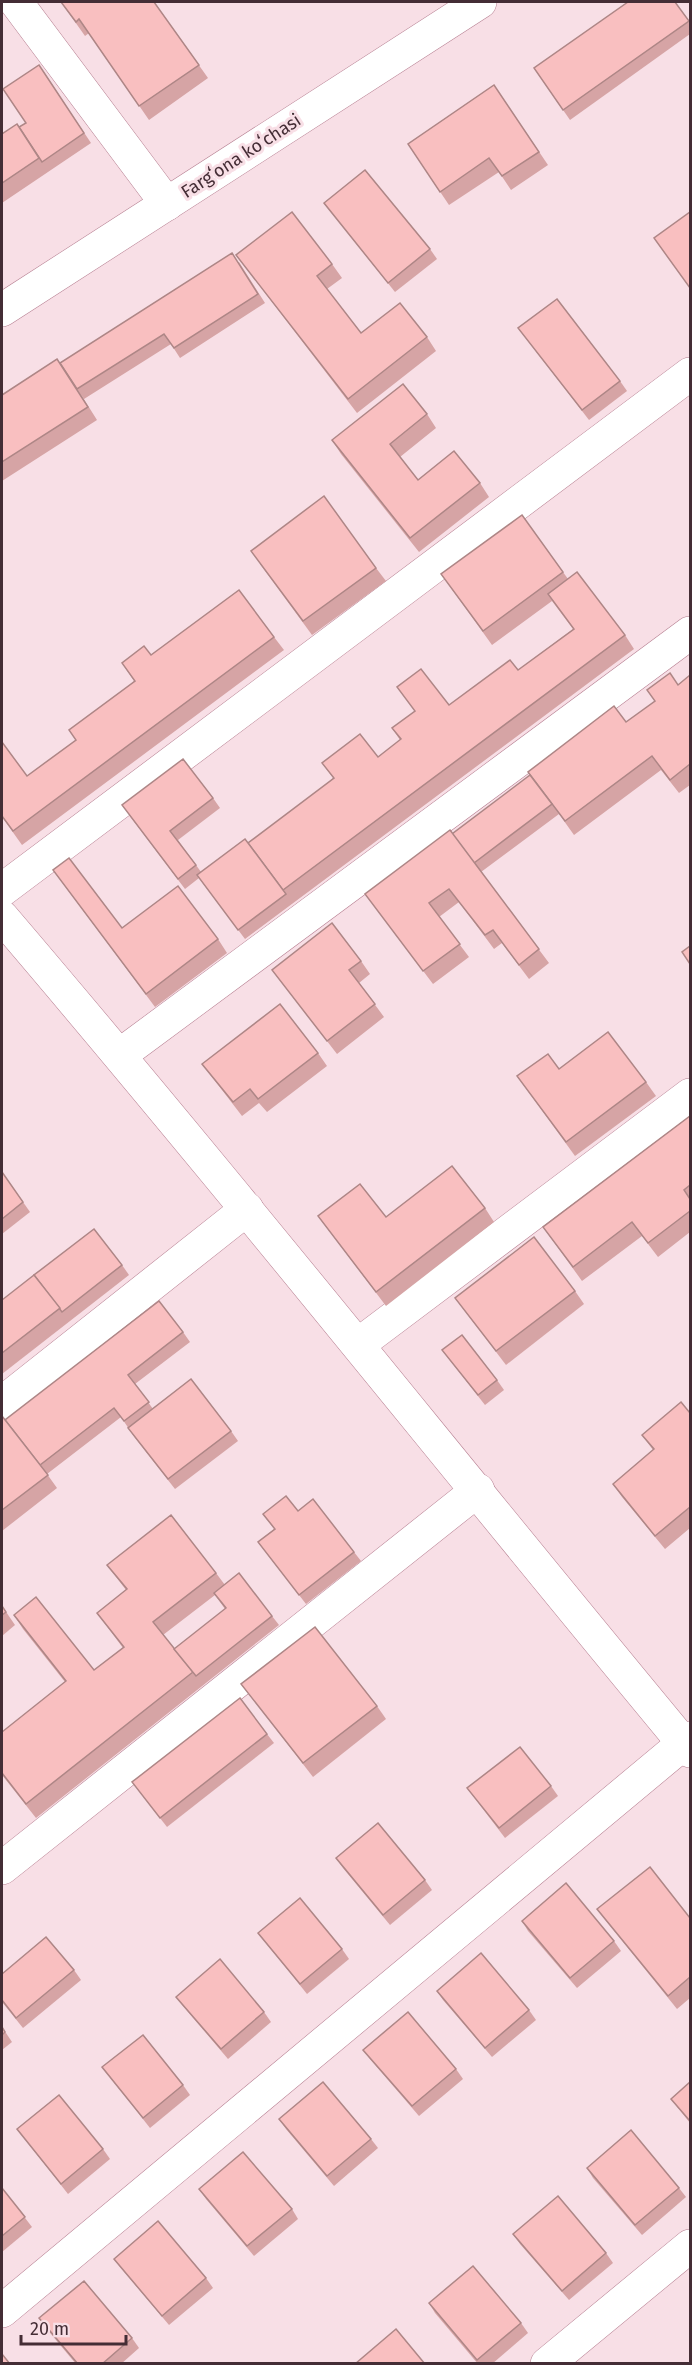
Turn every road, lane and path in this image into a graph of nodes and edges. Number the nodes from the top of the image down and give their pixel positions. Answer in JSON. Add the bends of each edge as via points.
{"nodes":[{"id":1,"x":16,"y":2,"type":"edge"},
{"id":2,"x":480,"y":2,"type":"edge"},
{"id":3,"x":167,"y":204,"type":"junction"},
{"id":4,"x":2,"y":310,"type":"edge"},
{"id":5,"x":690,"y":374,"type":"edge"},
{"id":6,"x":690,"y":633,"type":"edge"},
{"id":7,"x":2,"y":890,"type":"edge"},
{"id":8,"x":8,"y":936,"type":"edge"},
{"id":9,"x":120,"y":1055,"type":"junction"},
{"id":10,"x":690,"y":1095,"type":"edge"},
{"id":11,"x":247,"y":1209,"type":"junction"},
{"id":12,"x":359,"y":1344,"type":"junction"},
{"id":13,"x":2,"y":1403,"type":"edge"},
{"id":14,"x":478,"y":1490,"type":"junction"},
{"id":15,"x":688,"y":1744,"type":"edge"},
{"id":16,"x":2,"y":1868,"type":"edge"},
{"id":17,"x":690,"y":2246,"type":"edge"},
{"id":18,"x":2,"y":2311,"type":"edge"},
{"id":19,"x":547,"y":2364,"type":"edge"}],
"edges":[{"from":1,"to":3,"type":"street"},
{"from":2,"to":3,"type":"street","name":"Fargʻona koʻchasi"},
{"from":3,"to":4,"type":"street","name":"Fargʻona koʻchasi"},
{"from":5,"to":7,"type":"street"},
{"from":6,"to":9,"type":"street"},
{"from":8,"to":9,"type":"street"},
{"from":9,"to":11,"type":"street"},
{"from":10,"to":12,"type":"street"},
{"from":11,"to":12,"type":"street"},
{"from":11,"to":13,"type":"street"},
{"from":12,"to":14,"type":"street"},
{"from":14,"to":15,"type":"street"},
{"from":14,"to":16,"type":"street"},
{"from":15,"to":18,"type":"street"},
{"from":17,"to":19,"type":"street"}]}
